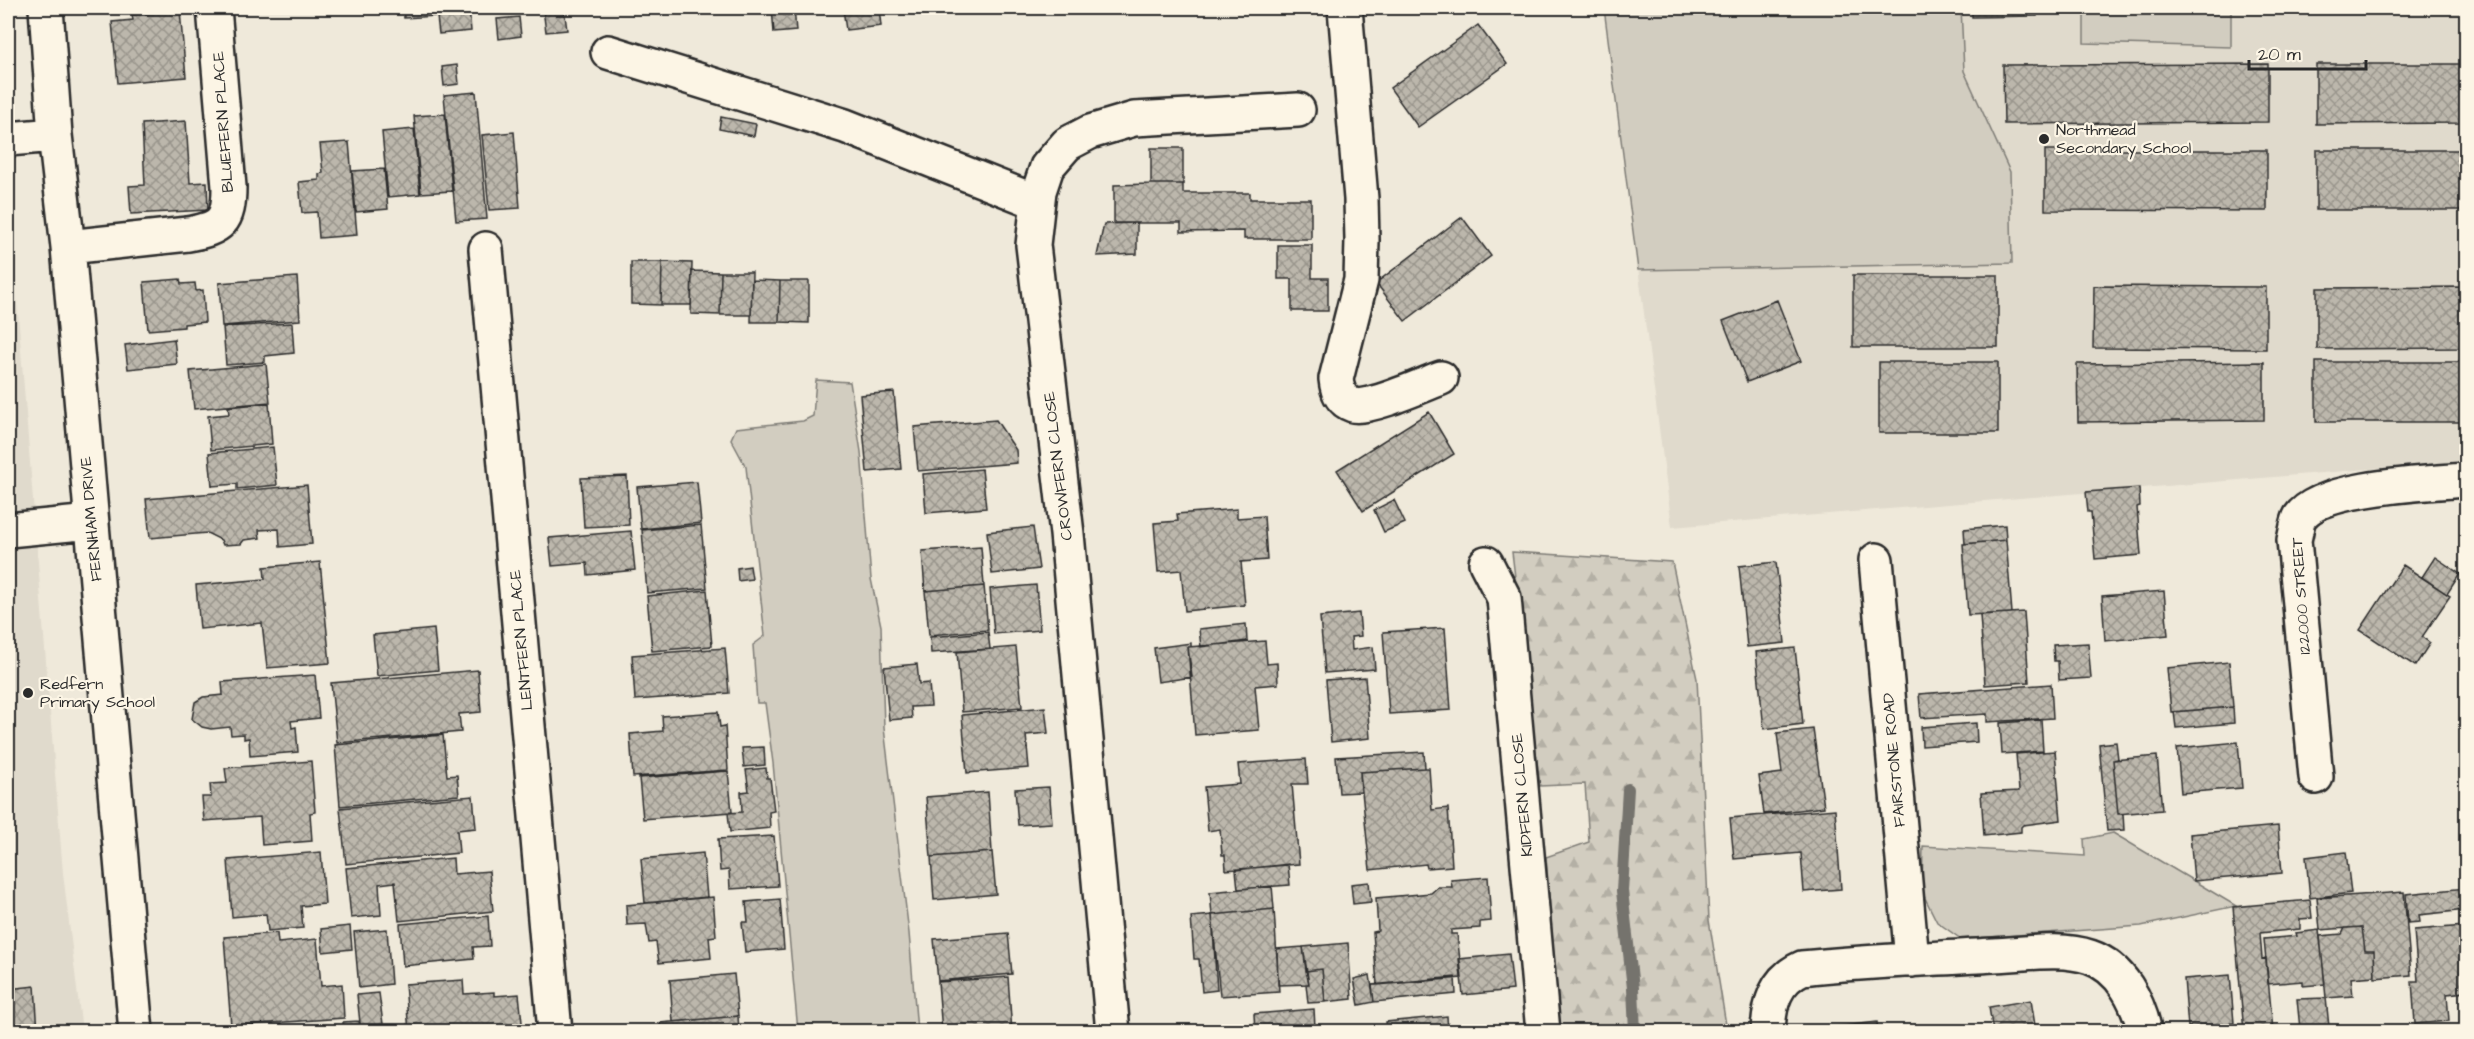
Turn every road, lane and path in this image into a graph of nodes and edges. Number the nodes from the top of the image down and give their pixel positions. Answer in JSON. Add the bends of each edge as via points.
{"nodes":[{"id":1,"x":46,"y":8,"type":"edge"},
{"id":2,"x":214,"y":8,"type":"edge"},
{"id":3,"x":1345,"y":8,"type":"edge"},
{"id":4,"x":608,"y":52,"type":"dead end"},
{"id":5,"x":1298,"y":110,"type":"dead end"},
{"id":6,"x":55,"y":135,"type":"junction"},
{"id":7,"x":8,"y":139,"type":"edge"},
{"id":8,"x":1037,"y":202,"type":"junction"},
{"id":9,"x":68,"y":247,"type":"junction"},
{"id":10,"x":486,"y":249,"type":"dead end"},
{"id":11,"x":1441,"y":378,"type":"dead end"},
{"id":12,"x":2466,"y":480,"type":"edge"},
{"id":13,"x":91,"y":522,"type":"junction"},
{"id":14,"x":8,"y":530,"type":"edge"},
{"id":15,"x":1876,"y":560,"type":"dead end"},
{"id":16,"x":1486,"y":563,"type":"dead end"},
{"id":17,"x":2316,"y":777,"type":"dead end"},
{"id":18,"x":1912,"y":960,"type":"junction"},
{"id":19,"x":136,"y":1032,"type":"edge"},
{"id":20,"x":555,"y":1032,"type":"edge"},
{"id":21,"x":1113,"y":1032,"type":"edge"},
{"id":22,"x":1543,"y":1032,"type":"edge"},
{"id":23,"x":1768,"y":1032,"type":"edge"},
{"id":24,"x":2145,"y":1032,"type":"edge"}],
"edges":[{"from":1,"to":6,"type":"street","name":"FERNHAM DRIVE"},
{"from":2,"to":9,"type":"street","name":"BLUEFERN PLACE","via":[[229,187],[229,210],[224,221],[188,234]]},
{"from":3,"to":11,"type":"street","via":[[1362,240],[1361,280],[1336,379],[1337,390],[1352,405],[1361,406]]},
{"from":4,"to":8,"type":"street","via":[[845,126]]},
{"from":5,"to":8,"type":"street","name":"CROWFERN CLOSE","via":[[1134,119],[1090,132],[1067,144],[1047,166]]},
{"from":6,"to":7,"type":"street"},
{"from":6,"to":9,"type":"street","name":"FERNHAM DRIVE"},
{"from":8,"to":21,"type":"street","name":"CROWFERN CLOSE","via":[[1033,245],[1068,545]]},
{"from":9,"to":13,"type":"street","name":"FERNHAM DRIVE"},
{"from":10,"to":20,"type":"street","name":"LENTFERN PLACE"},
{"from":12,"to":17,"type":"street","name":"122000 STREET","via":[[2343,494],[2317,504],[2300,517],[2294,540]]},
{"from":13,"to":14,"type":"street"},
{"from":13,"to":19,"type":"street","name":"FERNHAM DRIVE"},
{"from":15,"to":18,"type":"street","name":"FAIRSTONE ROAD"},
{"from":16,"to":22,"type":"street","name":"KIDFERN CLOSE","via":[[1504,598]]},
{"from":18,"to":23,"type":"street","via":[[1802,968],[1790,973],[1774,996]]},
{"from":18,"to":24,"type":"street","via":[[2063,952],[2091,957],[2126,984]]}]}
